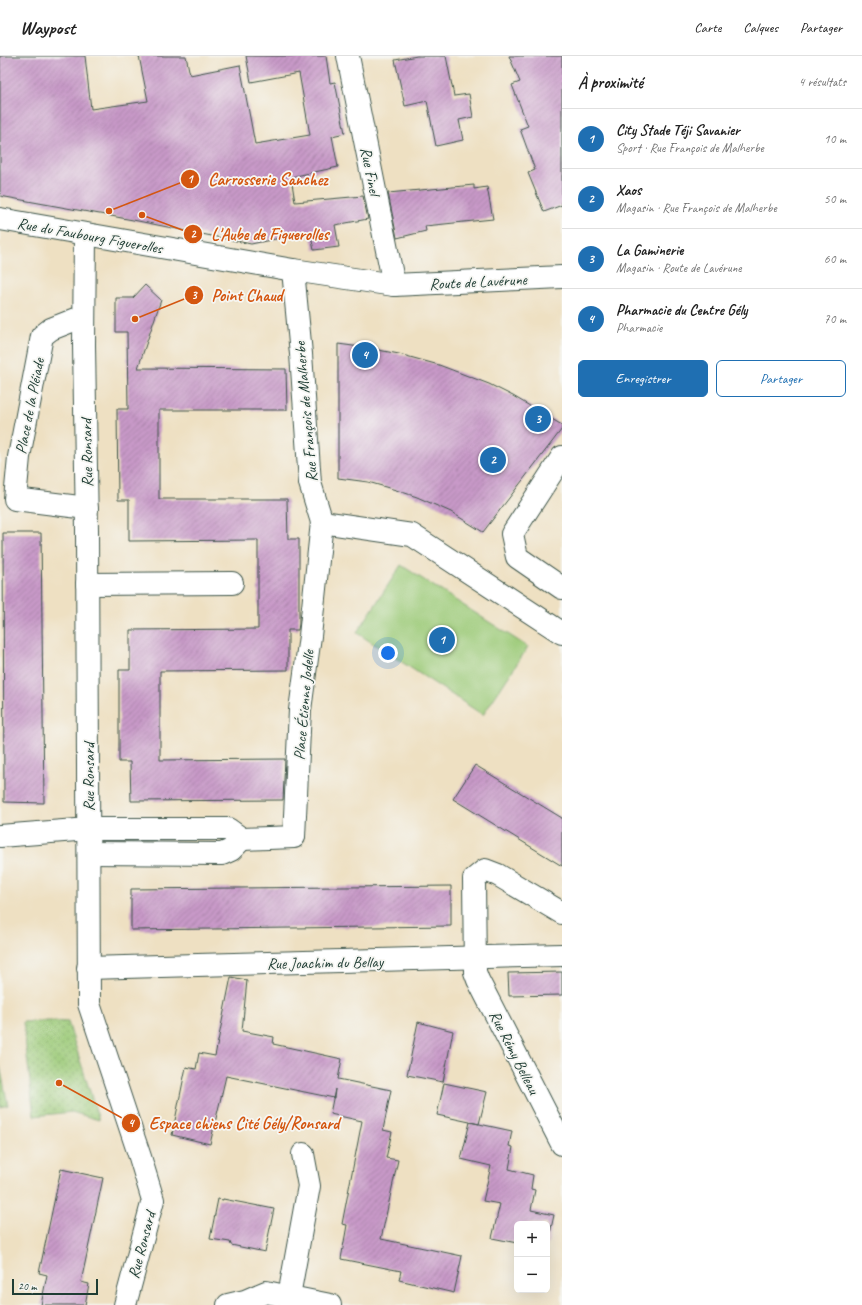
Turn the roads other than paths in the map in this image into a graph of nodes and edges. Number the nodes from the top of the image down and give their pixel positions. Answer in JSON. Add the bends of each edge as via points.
{"nodes":[{"id":1,"x":348,"y":56,"type":"edge"},
{"id":2,"x":0,"y":219,"type":"edge"},
{"id":3,"x":85,"y":234,"type":"junction"},
{"id":4,"x":293,"y":270,"type":"junction"},
{"id":5,"x":562,"y":277,"type":"edge"},
{"id":6,"x":394,"y":285,"type":"junction"},
{"id":7,"x":84,"y":316,"type":"junction"},
{"id":8,"x":562,"y":457,"type":"edge"},
{"id":9,"x":87,"y":508,"type":"junction"},
{"id":10,"x":322,"y":522,"type":"junction"},
{"id":11,"x":232,"y":583,"type":"dead end"},
{"id":12,"x":87,"y":584,"type":"junction"},
{"id":13,"x":562,"y":588,"type":"edge"},
{"id":14,"x":562,"y":633,"type":"edge"},
{"id":15,"x":89,"y":829,"type":"junction"},
{"id":16,"x":0,"y":836,"type":"edge"},
{"id":17,"x":242,"y":839,"type":"junction"},
{"id":18,"x":89,"y":853,"type":"junction"},
{"id":19,"x":562,"y":913,"type":"edge"},
{"id":20,"x":562,"y":955,"type":"edge"},
{"id":21,"x":474,"y":958,"type":"junction"},
{"id":22,"x":88,"y":968,"type":"junction"},
{"id":23,"x":562,"y":1144,"type":"edge"},
{"id":24,"x":303,"y":1154,"type":"dead end"},
{"id":25,"x":289,"y":1296,"type":"junction"},
{"id":26,"x":128,"y":1304,"type":"edge"},
{"id":27,"x":228,"y":1305,"type":"edge"},
{"id":28,"x":330,"y":1305,"type":"edge"}],
"edges":[{"from":1,"to":6,"type":"street","name":"Rue Finel"},
{"from":2,"to":3,"type":"street","name":"Rue du Faubourg Figuerolles"},
{"from":3,"to":4,"type":"street","name":"Rue du Faubourg Figuerolles"},
{"from":3,"to":7,"type":"street","name":"Rue Ronsard"},
{"from":4,"to":6,"type":"street","name":"Rue du Faubourg Figuerolles"},
{"from":4,"to":10,"type":"street","name":"Rue François de Malherbe","via":[[310,484]]},
{"from":5,"to":6,"type":"street","name":"Route de Lavérune"},
{"from":7,"to":9,"type":"street","name":"Rue Ronsard"},
{"from":7,"to":9,"type":"street","name":"Place de la Pléiade","via":[[51,329],[42,336],[19,457],[15,499]]},
{"from":8,"to":13,"type":"street","via":[[512,534],[517,557]]},
{"from":9,"to":12,"type":"street","name":"Rue Ronsard"},
{"from":10,"to":14,"type":"street","via":[[412,535]]},
{"from":10,"to":17,"type":"street","name":"Place Étienne Jodelle","via":[[300,710],[294,837]]},
{"from":11,"to":12,"type":"street"},
{"from":12,"to":15,"type":"street","name":"Rue Ronsard"},
{"from":15,"to":16,"type":"street"},
{"from":15,"to":17,"type":"street","via":[[228,829]]},
{"from":15,"to":18,"type":"street","name":"Rue Ronsard"},
{"from":17,"to":18,"type":"street","via":[[231,850],[222,854]]},
{"from":18,"to":22,"type":"street","name":"Rue Ronsard"},
{"from":19,"to":21,"type":"street","name":"Rue Rémy Belleau","via":[[498,874],[485,870],[474,879]]},
{"from":20,"to":21,"type":"street","name":"Rue Joachim du Bellay"},
{"from":21,"to":22,"type":"street","name":"Rue Joachim du Bellay"},
{"from":21,"to":23,"type":"street","name":"Rue Rémy Belleau","via":[[478,980]]},
{"from":22,"to":26,"type":"street","name":"Rue Ronsard","via":[[89,1004],[153,1200]]},
{"from":24,"to":25,"type":"street","via":[[309,1186]]},
{"from":25,"to":27,"type":"street","via":[[266,1292]]},
{"from":25,"to":28,"type":"street"}]}
